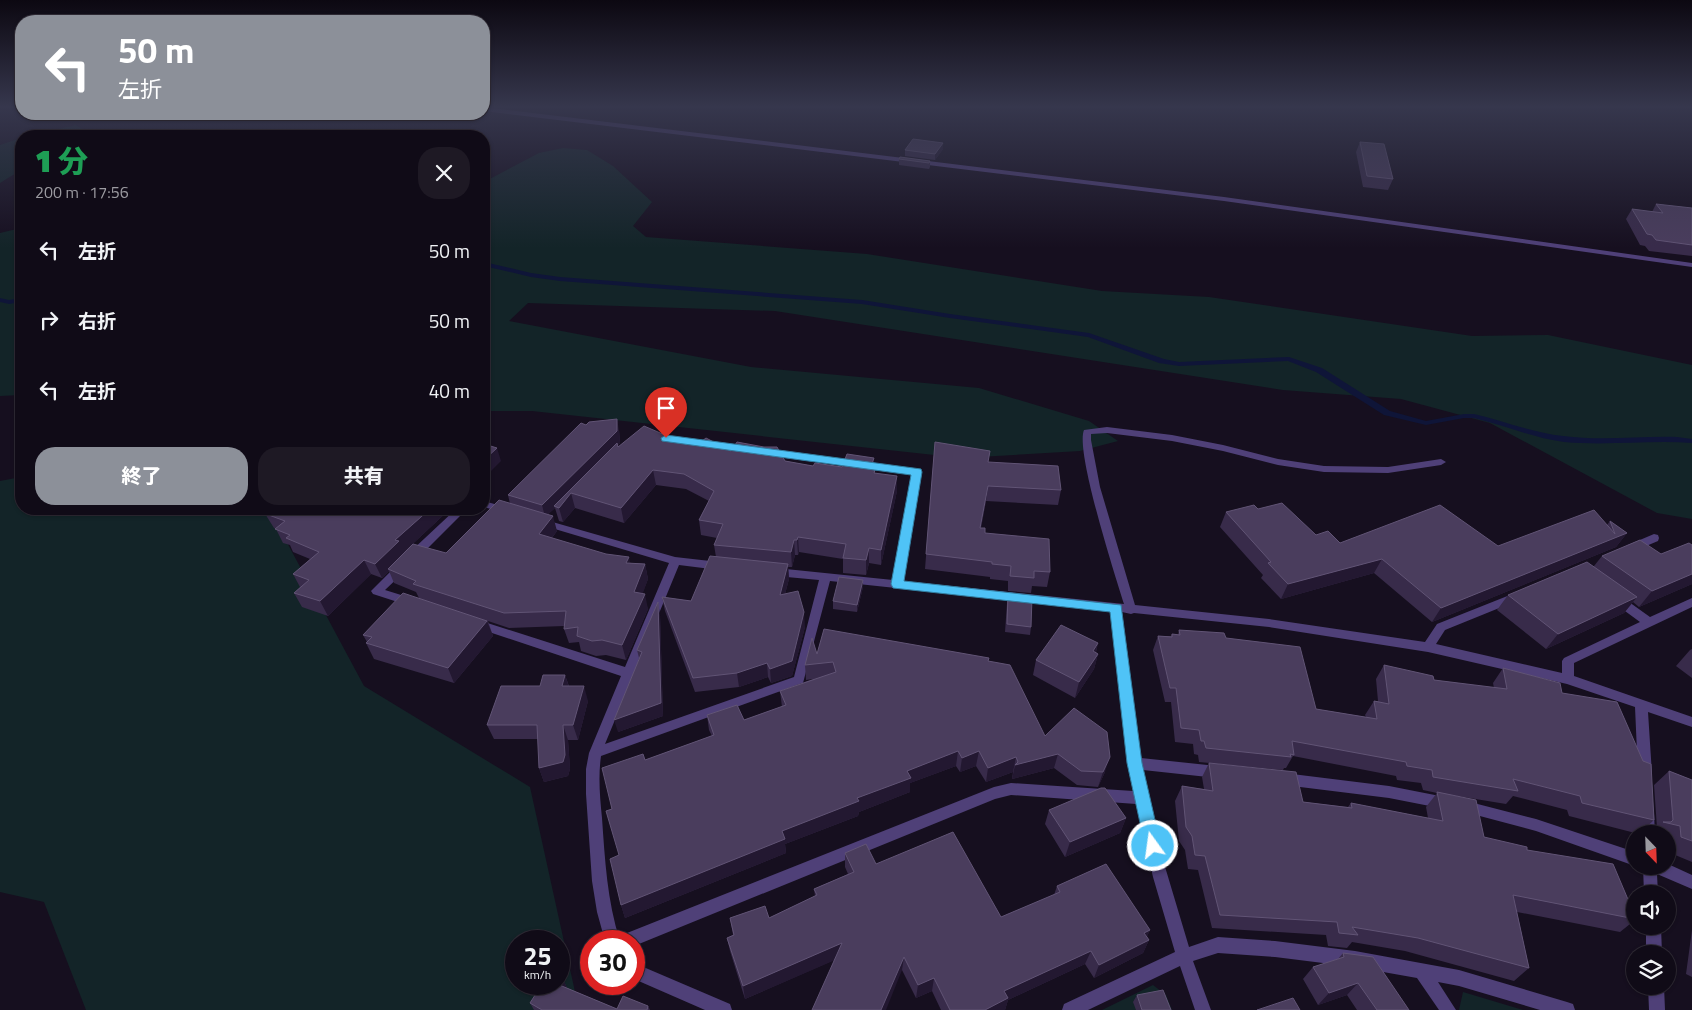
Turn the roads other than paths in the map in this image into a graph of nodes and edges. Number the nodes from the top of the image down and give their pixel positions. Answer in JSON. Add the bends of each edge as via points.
{"nodes":[{"id":1,"x":852,"y":154,"type":"edge"},
{"id":2,"x":1692,"y":265,"type":"edge"},
{"id":3,"x":656,"y":437,"type":"edge"},
{"id":4,"x":1440,"y":462,"type":"dead end"},
{"id":5,"x":490,"y":506,"type":"edge"},
{"id":6,"x":511,"y":512,"type":"edge"},
{"id":7,"x":456,"y":515,"type":"edge"},
{"id":8,"x":529,"y":518,"type":"edge"},
{"id":9,"x":1654,"y":538,"type":"dead end"},
{"id":10,"x":1620,"y":553,"type":"edge"},
{"id":11,"x":675,"y":561,"type":"junction"},
{"id":12,"x":731,"y":567,"type":"edge"},
{"id":13,"x":769,"y":571,"type":"edge"},
{"id":14,"x":825,"y":578,"type":"junction"},
{"id":15,"x":898,"y":584,"type":"junction"},
{"id":16,"x":1523,"y":594,"type":"edge"},
{"id":17,"x":1610,"y":594,"type":"edge"},
{"id":18,"x":1692,"y":602,"type":"edge"},
{"id":19,"x":423,"y":606,"type":"edge"},
{"id":20,"x":1116,"y":608,"type":"junction"},
{"id":21,"x":1130,"y":610,"type":"junction"},
{"id":22,"x":470,"y":621,"type":"edge"},
{"id":23,"x":1649,"y":622,"type":"junction"},
{"id":24,"x":1428,"y":647,"type":"junction"},
{"id":25,"x":627,"y":673,"type":"junction"},
{"id":26,"x":1568,"y":679,"type":"junction"},
{"id":27,"x":1641,"y":703,"type":"junction"},
{"id":28,"x":1692,"y":722,"type":"edge"},
{"id":29,"x":595,"y":753,"type":"junction"},
{"id":30,"x":1135,"y":763,"type":"junction"},
{"id":31,"x":1232,"y":773,"type":"edge"},
{"id":32,"x":1271,"y":777,"type":"edge"},
{"id":33,"x":1141,"y":798,"type":"junction"},
{"id":34,"x":1648,"y":825,"type":"edge"},
{"id":35,"x":1626,"y":856,"type":"edge"},
{"id":36,"x":1676,"y":875,"type":"edge"},
{"id":37,"x":1692,"y":882,"type":"edge"},
{"id":38,"x":608,"y":930,"type":"edge"},
{"id":39,"x":645,"y":934,"type":"edge"},
{"id":40,"x":1184,"y":956,"type":"junction"},
{"id":41,"x":1422,"y":972,"type":"junction"},
{"id":42,"x":645,"y":976,"type":"edge"},
{"id":43,"x":1656,"y":995,"type":"edge"},
{"id":44,"x":724,"y":1010,"type":"edge"},
{"id":45,"x":1070,"y":1010,"type":"edge"},
{"id":46,"x":1203,"y":1010,"type":"edge"},
{"id":47,"x":1448,"y":1010,"type":"edge"},
{"id":48,"x":1567,"y":1010,"type":"edge"},
{"id":49,"x":1657,"y":1010,"type":"edge"}],
"edges":[{"from":1,"to":2,"type":"street","via":[[1234,201]]},
{"from":3,"to":15,"type":"street","via":[[917,472]]},
{"from":4,"to":21,"type":"street","via":[[1388,470],[1324,469],[1172,438],[1108,430],[1087,432],[1095,487]]},
{"from":5,"to":6,"type":"street"},
{"from":7,"to":19,"type":"street","via":[[377,591]]},
{"from":8,"to":11,"type":"street","via":[[551,520]]},
{"from":9,"to":10,"type":"street"},
{"from":11,"to":12,"type":"street"},
{"from":11,"to":25,"type":"street"},
{"from":13,"to":14,"type":"street"},
{"from":14,"to":15,"type":"street"},
{"from":14,"to":29,"type":"street","via":[[799,680]]},
{"from":15,"to":20,"type":"street"},
{"from":16,"to":24,"type":"street","via":[[1441,627]]},
{"from":17,"to":23,"type":"street"},
{"from":18,"to":23,"type":"street"},
{"from":20,"to":21,"type":"street"},
{"from":20,"to":30,"type":"street"},
{"from":21,"to":24,"type":"street","via":[[1269,623]]},
{"from":22,"to":25,"type":"street"},
{"from":23,"to":26,"type":"street","via":[[1568,661]]},
{"from":24,"to":26,"type":"street"},
{"from":25,"to":29,"type":"street"},
{"from":26,"to":27,"type":"street"},
{"from":27,"to":28,"type":"street"},
{"from":27,"to":34,"type":"street"},
{"from":29,"to":38,"type":"street","via":[[592,770],[596,852]]},
{"from":30,"to":31,"type":"street"},
{"from":30,"to":33,"type":"street"},
{"from":32,"to":35,"type":"street","via":[[1389,792],[1458,805],[1536,825]]},
{"from":33,"to":39,"type":"street","via":[[1011,789],[994,792]]},
{"from":33,"to":40,"type":"street"},
{"from":36,"to":37,"type":"street"},
{"from":40,"to":41,"type":"street","via":[[1218,944],[1355,959]]},
{"from":40,"to":45,"type":"street"},
{"from":40,"to":46,"type":"street"},
{"from":41,"to":47,"type":"street"},
{"from":41,"to":48,"type":"street","via":[[1459,978]]},
{"from":42,"to":44,"type":"street"},
{"from":43,"to":49,"type":"street"}]}
